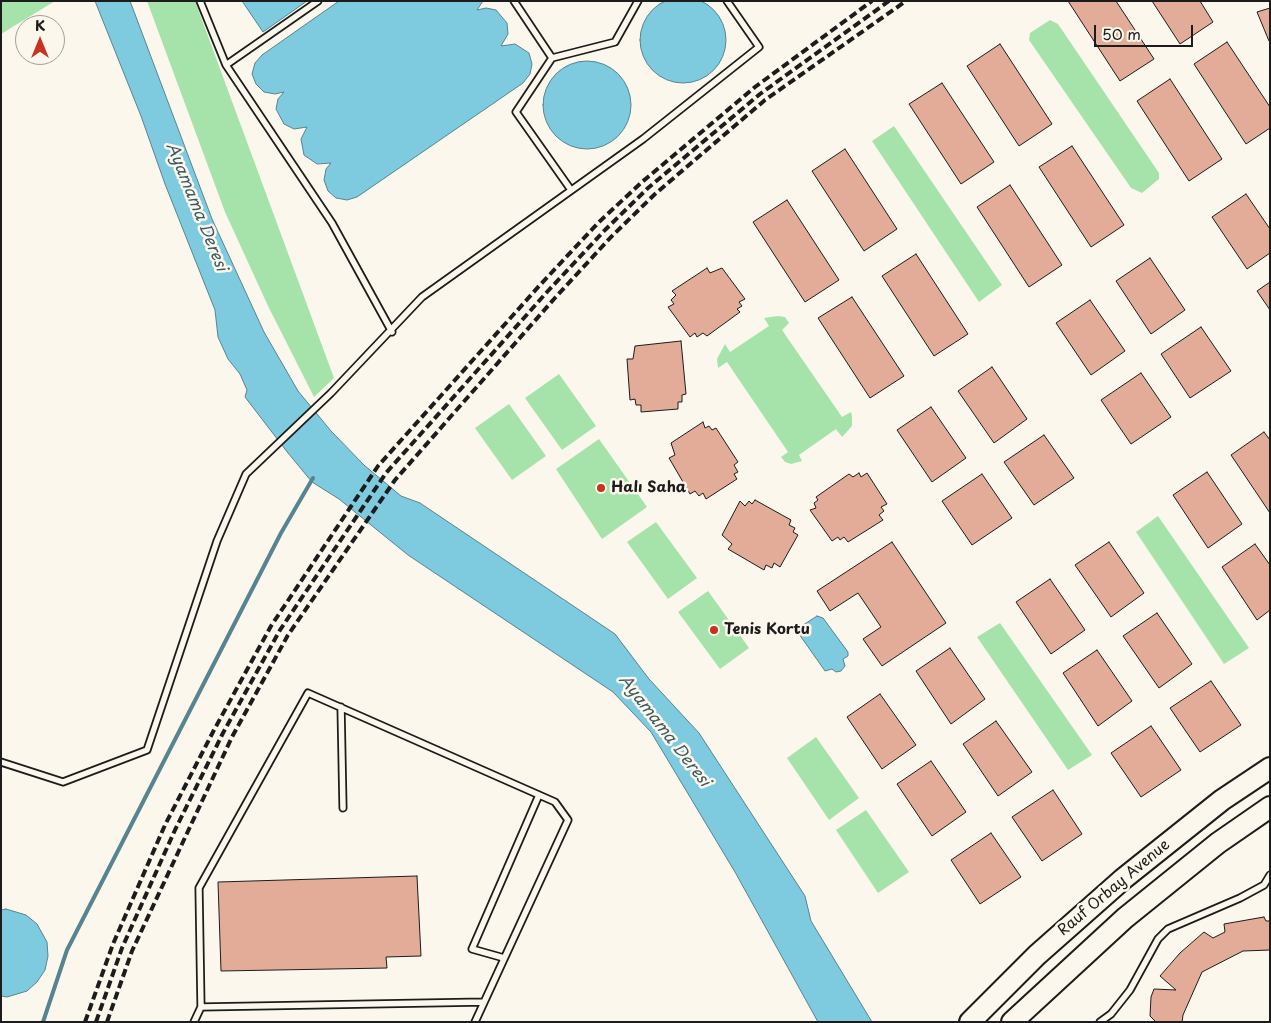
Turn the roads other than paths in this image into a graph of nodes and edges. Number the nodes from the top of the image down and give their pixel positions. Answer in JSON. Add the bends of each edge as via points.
{"nodes":[{"id":1,"x":200,"y":1,"type":"edge"},
{"id":2,"x":318,"y":1,"type":"edge"},
{"id":3,"x":514,"y":1,"type":"edge"},
{"id":4,"x":638,"y":1,"type":"edge"},
{"id":5,"x":727,"y":1,"type":"edge"},
{"id":6,"x":552,"y":58,"type":"junction"},
{"id":7,"x":226,"y":65,"type":"junction"},
{"id":8,"x":571,"y":190,"type":"junction"},
{"id":9,"x":392,"y":332,"type":"junction"},
{"id":10,"x":341,"y":708,"type":"junction"},
{"id":11,"x":1,"y":762,"type":"edge"},
{"id":12,"x":1270,"y":768,"type":"edge"},
{"id":13,"x":539,"y":795,"type":"junction"},
{"id":14,"x":1270,"y":807,"type":"edge"},
{"id":15,"x":344,"y":808,"type":"dead end"},
{"id":16,"x":1270,"y":875,"type":"edge"},
{"id":17,"x":504,"y":958,"type":"junction"},
{"id":18,"x":484,"y":1002,"type":"junction"},
{"id":19,"x":201,"y":1007,"type":"junction"},
{"id":20,"x":194,"y":1022,"type":"edge"},
{"id":21,"x":475,"y":1022,"type":"edge"},
{"id":22,"x":970,"y":1022,"type":"edge"},
{"id":23,"x":1012,"y":1022,"type":"edge"},
{"id":24,"x":1100,"y":1022,"type":"edge"}],
"edges":[{"from":1,"to":7,"type":"lane"},
{"from":2,"to":7,"type":"lane"},
{"from":3,"to":6,"type":"lane"},
{"from":4,"to":6,"type":"lane","via":[[615,42]]},
{"from":5,"to":8,"type":"lane","via":[[759,47],[643,139]]},
{"from":6,"to":8,"type":"lane","via":[[516,112]]},
{"from":7,"to":9,"type":"lane","via":[[332,222]]},
{"from":8,"to":9,"type":"lane","via":[[422,297]]},
{"from":9,"to":11,"type":"lane","via":[[246,474],[217,541],[147,750],[63,782]]},
{"from":10,"to":13,"type":"lane"},
{"from":10,"to":15,"type":"lane"},
{"from":10,"to":19,"type":"lane","via":[[308,693],[199,888]]},
{"from":12,"to":22,"type":"highway","name":"Rauf Orbay Avenue","via":[[1222,800],[1123,879],[1037,955]]},
{"from":13,"to":17,"type":"lane","via":[[555,802],[568,820]]},
{"from":13,"to":17,"type":"lane","via":[[472,949]]},
{"from":14,"to":23,"type":"highway","name":"Rauf Orbay Avenue","via":[[1218,843],[1125,918]]},
{"from":16,"to":24,"type":"lane","via":[[1264,885],[1240,898],[1168,929],[1158,939],[1126,996]]},
{"from":17,"to":18,"type":"lane"},
{"from":18,"to":19,"type":"lane"},
{"from":18,"to":21,"type":"lane"},
{"from":19,"to":20,"type":"lane"}]}
